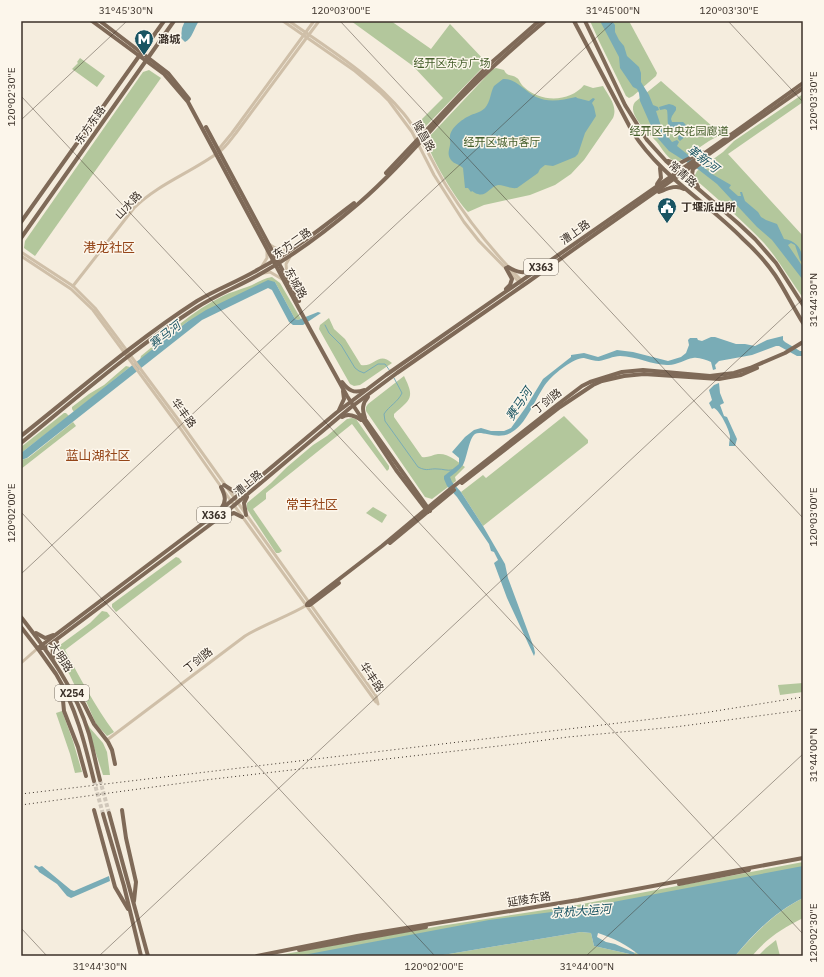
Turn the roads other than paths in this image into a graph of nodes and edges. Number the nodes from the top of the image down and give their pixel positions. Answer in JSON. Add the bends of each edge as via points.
{"nodes":[{"id":1,"x":92,"y":21,"type":"edge"},
{"id":2,"x":100,"y":21,"type":"edge"},
{"id":3,"x":164,"y":21,"type":"edge"},
{"id":4,"x":174,"y":21,"type":"edge"},
{"id":5,"x":283,"y":21,"type":"edge"},
{"id":6,"x":289,"y":21,"type":"edge"},
{"id":7,"x":314,"y":21,"type":"edge"},
{"id":8,"x":319,"y":21,"type":"edge"},
{"id":9,"x":539,"y":21,"type":"edge"},
{"id":10,"x":544,"y":21,"type":"edge"},
{"id":11,"x":574,"y":21,"type":"edge"},
{"id":12,"x":585,"y":21,"type":"edge"},
{"id":13,"x":306,"y":35,"type":"junction"},
{"id":14,"x":140,"y":53,"type":"junction"},
{"id":15,"x":147,"y":59,"type":"junction"},
{"id":16,"x":131,"y":66,"type":"junction"},
{"id":17,"x":139,"y":71,"type":"junction"},
{"id":18,"x":803,"y":83,"type":"edge"},
{"id":19,"x":803,"y":88,"type":"edge"},
{"id":20,"x":419,"y":140,"type":"junction"},
{"id":21,"x":218,"y":152,"type":"junction"},
{"id":22,"x":659,"y":155,"type":"junction"},
{"id":23,"x":697,"y":160,"type":"junction"},
{"id":24,"x":654,"y":161,"type":"junction"},
{"id":25,"x":689,"y":166,"type":"junction"},
{"id":26,"x":679,"y":173,"type":"junction"},
{"id":27,"x":672,"y":178,"type":"junction"},
{"id":28,"x":652,"y":189,"type":"junction"},
{"id":29,"x":700,"y":191,"type":"junction"},
{"id":30,"x":653,"y":194,"type":"junction"},
{"id":31,"x":695,"y":196,"type":"junction"},
{"id":32,"x":21,"y":222,"type":"edge"},
{"id":33,"x":21,"y":238,"type":"edge"},
{"id":34,"x":266,"y":244,"type":"junction"},
{"id":35,"x":297,"y":246,"type":"junction"},
{"id":36,"x":295,"y":251,"type":"junction"},
{"id":37,"x":21,"y":252,"type":"edge"},
{"id":38,"x":21,"y":256,"type":"edge"},
{"id":39,"x":551,"y":260,"type":"junction"},
{"id":40,"x":276,"y":262,"type":"junction"},
{"id":41,"x":507,"y":267,"type":"junction"},
{"id":42,"x":259,"y":272,"type":"junction"},
{"id":43,"x":286,"y":279,"type":"junction"},
{"id":44,"x":521,"y":281,"type":"junction"},
{"id":45,"x":525,"y":285,"type":"junction"},
{"id":46,"x":72,"y":287,"type":"junction"},
{"id":47,"x":496,"y":298,"type":"junction"},
{"id":48,"x":803,"y":305,"type":"edge"},
{"id":49,"x":803,"y":323,"type":"edge"},
{"id":50,"x":803,"y":344,"type":"edge"},
{"id":51,"x":128,"y":354,"type":"junction"},
{"id":52,"x":396,"y":371,"type":"junction"},
{"id":53,"x":376,"y":383,"type":"junction"},
{"id":54,"x":342,"y":384,"type":"junction"},
{"id":55,"x":372,"y":393,"type":"junction"},
{"id":56,"x":353,"y":403,"type":"junction"},
{"id":57,"x":336,"y":413,"type":"junction"},
{"id":58,"x":364,"y":421,"type":"junction"},
{"id":59,"x":333,"y":423,"type":"junction"},
{"id":60,"x":21,"y":436,"type":"edge"},
{"id":61,"x":21,"y":443,"type":"edge"},
{"id":62,"x":253,"y":483,"type":"junction"},
{"id":63,"x":223,"y":486,"type":"junction"},
{"id":64,"x":249,"y":494,"type":"junction"},
{"id":65,"x":233,"y":500,"type":"junction"},
{"id":66,"x":236,"y":504,"type":"junction"},
{"id":67,"x":428,"y":510,"type":"junction"},
{"id":68,"x":218,"y":512,"type":"junction"},
{"id":69,"x":244,"y":516,"type":"junction"},
{"id":70,"x":219,"y":518,"type":"junction"},
{"id":71,"x":308,"y":604,"type":"junction"},
{"id":72,"x":21,"y":617,"type":"edge"},
{"id":73,"x":69,"y":625,"type":"junction"},
{"id":74,"x":28,"y":626,"type":"junction"},
{"id":75,"x":21,"y":627,"type":"edge"},
{"id":76,"x":63,"y":635,"type":"junction"},
{"id":77,"x":44,"y":647,"type":"junction"},
{"id":78,"x":38,"y":648,"type":"junction"},
{"id":79,"x":21,"y":663,"type":"edge"},
{"id":80,"x":59,"y":668,"type":"junction"},
{"id":81,"x":65,"y":679,"type":"junction"},
{"id":82,"x":62,"y":686,"type":"junction"},
{"id":83,"x":107,"y":740,"type":"junction"},
{"id":84,"x":115,"y":764,"type":"dead end"},
{"id":85,"x":86,"y":776,"type":"dead end"},
{"id":86,"x":100,"y":780,"type":"tunnel mouth"},
{"id":87,"x":94,"y":781,"type":"tunnel mouth"},
{"id":88,"x":94,"y":810,"type":"dead end"},
{"id":89,"x":122,"y":810,"type":"dead end"},
{"id":90,"x":109,"y":813,"type":"tunnel mouth"},
{"id":91,"x":103,"y":814,"type":"tunnel mouth"},
{"id":92,"x":803,"y":860,"type":"edge"},
{"id":93,"x":134,"y":903,"type":"junction"},
{"id":94,"x":130,"y":913,"type":"junction"},
{"id":95,"x":141,"y":956,"type":"edge"},
{"id":96,"x":148,"y":956,"type":"edge"},
{"id":97,"x":257,"y":956,"type":"edge"},
{"id":98,"x":269,"y":956,"type":"edge"}],
"edges":[{"from":1,"to":14,"type":"main road","name":"东城路"},
{"from":2,"to":14,"type":"main road","name":"东城路"},
{"from":3,"to":14,"type":"main road","name":"东方东路"},
{"from":4,"to":15,"type":"main road","name":"东方东路"},
{"from":5,"to":13,"type":"street","name":"隆昌路"},
{"from":6,"to":13,"type":"street","name":"隆昌路"},
{"from":7,"to":13,"type":"street","name":"山水路"},
{"from":8,"to":13,"type":"street","name":"山水路"},
{"from":9,"to":20,"type":"main road","name":"东方二路","via":[[492,62]]},
{"from":10,"to":20,"type":"main road","name":"东方二路","via":[[495,64]]},
{"from":11,"to":24,"type":"main road","name":"常青路","via":[[632,131]]},
{"from":12,"to":22,"type":"main road","name":"常青路","via":[[630,114]]},
{"from":13,"to":20,"type":"street","name":"隆昌路","via":[[380,92]]},
{"from":13,"to":20,"type":"street","name":"隆昌路","via":[[381,88],[405,114]]},
{"from":13,"to":21,"type":"street","name":"山水路","via":[[236,133]]},
{"from":14,"to":15,"type":"main road","name":"东城路"},
{"from":14,"to":16,"type":"main road","name":"东方东路"},
{"from":15,"to":17,"type":"main road","name":"东方东路"},
{"from":15,"to":21,"type":"main road","name":"东城路","via":[[168,73],[192,102]]},
{"from":16,"to":17,"type":"main road"},
{"from":16,"to":32,"type":"main road","name":"东方东路"},
{"from":17,"to":33,"type":"main road","name":"东方东路"},
{"from":18,"to":23,"type":"main road","number":"X363"},
{"from":19,"to":23,"type":"main road","number":"X363","via":[[711,154]]},
{"from":20,"to":35,"type":"main road","name":"东方二路","via":[[362,197]]},
{"from":20,"to":36,"type":"main road","name":"东方二路","via":[[358,204]]},
{"from":20,"to":41,"type":"street","name":"隆昌路","via":[[434,175],[464,222]]},
{"from":21,"to":34,"type":"main road","name":"东城路"},
{"from":21,"to":46,"type":"street","name":"山水路","via":[[144,198]]},
{"from":22,"to":25,"type":"main road","via":[[673,163]]},
{"from":22,"to":26,"type":"main road","name":"常青路"},
{"from":23,"to":25,"type":"main road","number":"X363"},
{"from":23,"to":25,"type":"main road"},
{"from":24,"to":27,"type":"main road","name":"常青路"},
{"from":24,"to":28,"type":"main road","via":[[660,168],[661,178]]},
{"from":25,"to":26,"type":"main road","number":"X363"},
{"from":25,"to":29,"type":"main road"},
{"from":26,"to":27,"type":"main road","name":"漕上路","number":"X363"},
{"from":26,"to":29,"type":"main road","name":"常青路"},
{"from":27,"to":28,"type":"main road","name":"漕上路","number":"X363"},
{"from":27,"to":30,"type":"main road","name":"漕上路","number":"X363"},
{"from":27,"to":31,"type":"main road","name":"常青路"},
{"from":28,"to":39,"type":"main road","name":"漕上路","number":"X363"},
{"from":29,"to":48,"type":"main road","name":"常青路","via":[[739,224],[767,253]]},
{"from":30,"to":31,"type":"main road","via":[[676,187]]},
{"from":30,"to":45,"type":"main road","name":"漕上路","number":"X363"},
{"from":31,"to":49,"type":"main road","name":"常青路","via":[[756,252],[776,276]]},
{"from":34,"to":35,"type":"street","via":[[281,250]]},
{"from":34,"to":40,"type":"main road","name":"东城路"},
{"from":34,"to":42,"type":"street","via":[[267,258]]},
{"from":35,"to":40,"type":"main road","name":"东方二路"},
{"from":36,"to":40,"type":"main road","name":"东方二路"},
{"from":36,"to":43,"type":"street","via":[[286,264]]},
{"from":37,"to":46,"type":"street","name":"华丰路"},
{"from":38,"to":46,"type":"street","name":"华丰路"},
{"from":39,"to":41,"type":"main road","via":[[524,273]]},
{"from":39,"to":44,"type":"main road","name":"漕上路","number":"X363"},
{"from":40,"to":42,"type":"main road","name":"东方二路"},
{"from":40,"to":43,"type":"main road","name":"东城路"},
{"from":41,"to":44,"type":"street","name":"隆昌路"},
{"from":41,"to":47,"type":"main road","via":[[512,279],[510,285]]},
{"from":42,"to":43,"type":"street","via":[[274,273]]},
{"from":42,"to":51,"type":"main road","name":"东方二路","via":[[223,286],[198,300]]},
{"from":43,"to":54,"type":"main road","name":"东城路"},
{"from":44,"to":45,"type":"street","name":"隆昌路"},
{"from":44,"to":47,"type":"main road","name":"漕上路","number":"X363"},
{"from":45,"to":52,"type":"main road","name":"漕上路","number":"X363"},
{"from":46,"to":51,"type":"street","name":"华丰路","via":[[95,308]]},
{"from":47,"to":52,"type":"main road","name":"漕上路","number":"X363"},
{"from":50,"to":67,"type":"main road","name":"丁剑路","via":[[750,368],[718,376],[643,370],[601,377],[582,386]]},
{"from":51,"to":60,"type":"main road","name":"东方二路"},
{"from":51,"to":61,"type":"main road","name":"东方二路"},
{"from":51,"to":63,"type":"street","name":"华丰路"},
{"from":52,"to":53,"type":"main road","name":"漕上路","number":"X363"},
{"from":52,"to":55,"type":"main road","name":"漕上路","number":"X363"},
{"from":53,"to":54,"type":"main road","via":[[356,392]]},
{"from":53,"to":56,"type":"main road","name":"漕上路","number":"X363"},
{"from":54,"to":56,"type":"main road","name":"东城路"},
{"from":54,"to":57,"type":"main road","via":[[344,398]]},
{"from":55,"to":56,"type":"main road","name":"漕上路","number":"X363"},
{"from":55,"to":58,"type":"main road","via":[[363,405]]},
{"from":56,"to":57,"type":"main road","name":"漕上路","number":"X363"},
{"from":56,"to":58,"type":"main road","name":"东城路"},
{"from":56,"to":59,"type":"main road","name":"漕上路","number":"X363"},
{"from":57,"to":62,"type":"main road","name":"漕上路","number":"X363"},
{"from":58,"to":59,"type":"main road","via":[[345,415]]},
{"from":58,"to":67,"type":"main road","name":"东城路","via":[[396,470]]},
{"from":59,"to":64,"type":"main road","name":"漕上路","number":"X363"},
{"from":62,"to":63,"type":"main road","via":[[235,492]]},
{"from":62,"to":65,"type":"main road","name":"漕上路","number":"X363"},
{"from":63,"to":65,"type":"street","name":"华丰路"},
{"from":63,"to":68,"type":"main road","via":[[226,496]]},
{"from":64,"to":66,"type":"main road","name":"漕上路","number":"X363"},
{"from":64,"to":69,"type":"main road","via":[[244,503]]},
{"from":65,"to":66,"type":"street","name":"华丰路"},
{"from":65,"to":68,"type":"main road","name":"漕上路","number":"X363"},
{"from":66,"to":69,"type":"street","name":"华丰路"},
{"from":66,"to":70,"type":"main road","name":"漕上路","number":"X363"},
{"from":67,"to":71,"type":"main road","name":"丁剑路"},
{"from":68,"to":73,"type":"main road","name":"漕上路","number":"X363"},
{"from":69,"to":70,"type":"main road","via":[[234,513]]},
{"from":69,"to":71,"type":"street","name":"华丰路"},
{"from":70,"to":76,"type":"main road","name":"漕上路","number":"X363"},
{"from":71,"to":71,"type":"street","name":"华丰路","via":[[372,698],[378,704],[376,696]]},
{"from":71,"to":83,"type":"street","name":"丁剑路","via":[[245,636]]},
{"from":72,"to":74,"type":"main road","name":"大明路","number":"X254"},
{"from":73,"to":74,"type":"main road","via":[[45,638]]},
{"from":73,"to":77,"type":"main road","name":"漕上路","number":"X363"},
{"from":74,"to":77,"type":"main road","name":"大明路","number":"X254"},
{"from":75,"to":78,"type":"main road","name":"大明路","number":"X254"},
{"from":76,"to":77,"type":"main road","name":"漕上路","number":"X363"},
{"from":76,"to":80,"type":"main road","via":[[52,649]]},
{"from":77,"to":78,"type":"main road"},
{"from":77,"to":80,"type":"main road","name":"大明路","number":"X254"},
{"from":78,"to":79,"type":"street"},
{"from":78,"to":82,"type":"main road","name":"大明路","number":"X254"},
{"from":80,"to":81,"type":"main road","name":"大明路","number":"X254"},
{"from":81,"to":83,"type":"main road"},
{"from":81,"to":86,"type":"main road","name":"大明路","number":"X254","via":[[89,734]]},
{"from":82,"to":85,"type":"main road","via":[[64,711]]},
{"from":82,"to":87,"type":"main road","name":"大明路","number":"X254","via":[[83,735]]},
{"from":83,"to":84,"type":"main road"},
{"from":88,"to":94,"type":"main road","via":[[115,887]]},
{"from":89,"to":93,"type":"main road","via":[[136,882]]},
{"from":90,"to":93,"type":"main road"},
{"from":91,"to":94,"type":"main road"},
{"from":92,"to":97,"type":"main road","name":"延陵东路"},
{"from":92,"to":98,"type":"main road","name":"延陵东路","via":[[606,898],[440,924]]},
{"from":93,"to":96,"type":"main road"},
{"from":94,"to":95,"type":"main road"}]}
